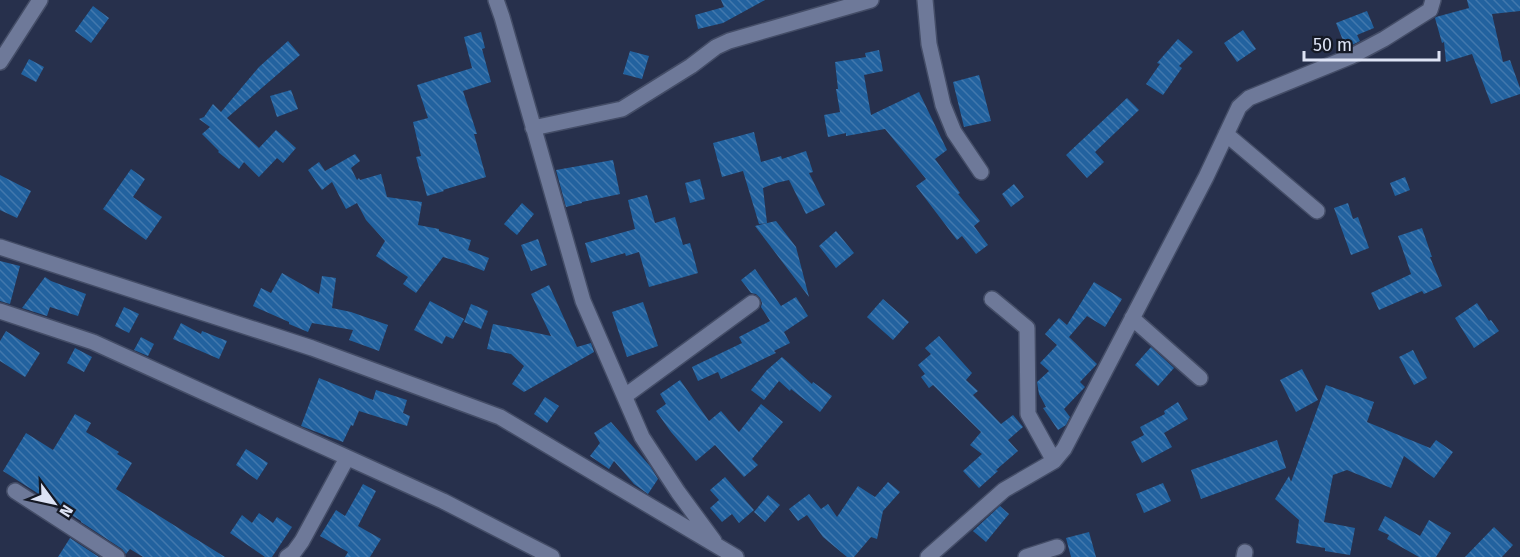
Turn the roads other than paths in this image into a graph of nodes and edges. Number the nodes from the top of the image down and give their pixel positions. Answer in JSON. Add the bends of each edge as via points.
{"nodes":[{"id":1,"x":40,"y":0,"type":"edge"},
{"id":2,"x":496,"y":0,"type":"edge"},
{"id":3,"x":871,"y":0,"type":"edge"},
{"id":4,"x":925,"y":0,"type":"edge"},
{"id":5,"x":1433,"y":0,"type":"edge"},
{"id":6,"x":0,"y":62,"type":"edge"},
{"id":7,"x":533,"y":128,"type":"junction"},
{"id":8,"x":1226,"y":134,"type":"junction"},
{"id":9,"x":981,"y":172,"type":"dead end"},
{"id":10,"x":1317,"y":211,"type":"dead end"},
{"id":11,"x":0,"y":248,"type":"edge"},
{"id":12,"x":992,"y":300,"type":"dead end"},
{"id":13,"x":752,"y":303,"type":"dead end"},
{"id":14,"x":0,"y":310,"type":"edge"},
{"id":15,"x":1132,"y":318,"type":"junction"},
{"id":16,"x":1200,"y":378,"type":"dead end"},
{"id":17,"x":625,"y":396,"type":"junction"},
{"id":18,"x":347,"y":458,"type":"junction"},
{"id":19,"x":1054,"y":461,"type":"junction"},
{"id":20,"x":15,"y":491,"type":"dead end"},
{"id":21,"x":717,"y":546,"type":"junction"},
{"id":22,"x":1057,"y":547,"type":"dead end"},
{"id":23,"x":529,"y":552,"type":"edge"},
{"id":24,"x":938,"y":555,"type":"edge"},
{"id":25,"x":733,"y":556,"type":"edge"},
{"id":26,"x":117,"y":557,"type":"edge"},
{"id":27,"x":287,"y":557,"type":"edge"},
{"id":28,"x":552,"y":557,"type":"edge"},
{"id":29,"x":1026,"y":557,"type":"edge"}],
"edges":[{"from":1,"to":6,"type":"street"},
{"from":2,"to":7,"type":"street"},
{"from":3,"to":7,"type":"street","via":[[729,41],[622,109]]},
{"from":4,"to":9,"type":"street","via":[[929,44],[943,105],[954,132]]},
{"from":5,"to":8,"type":"street","via":[[1430,10],[1352,56],[1249,98],[1239,107]]},
{"from":7,"to":17,"type":"street","via":[[583,301]]},
{"from":8,"to":10,"type":"street"},
{"from":8,"to":15,"type":"street"},
{"from":11,"to":21,"type":"street","via":[[312,348],[500,417]]},
{"from":12,"to":19,"type":"street","via":[[1027,328],[1028,414]]},
{"from":13,"to":17,"type":"street"},
{"from":14,"to":18,"type":"street","via":[[93,342]]},
{"from":15,"to":16,"type":"street"},
{"from":15,"to":19,"type":"street","via":[[1064,449]]},
{"from":17,"to":21,"type":"street","via":[[647,446]]},
{"from":18,"to":23,"type":"street","via":[[443,501]]},
{"from":18,"to":27,"type":"street","via":[[302,541]]},
{"from":19,"to":24,"type":"street","via":[[1004,490]]},
{"from":20,"to":26,"type":"street"},
{"from":21,"to":25,"type":"street"},
{"from":22,"to":29,"type":"street"},
{"from":23,"to":28,"type":"street"}]}
